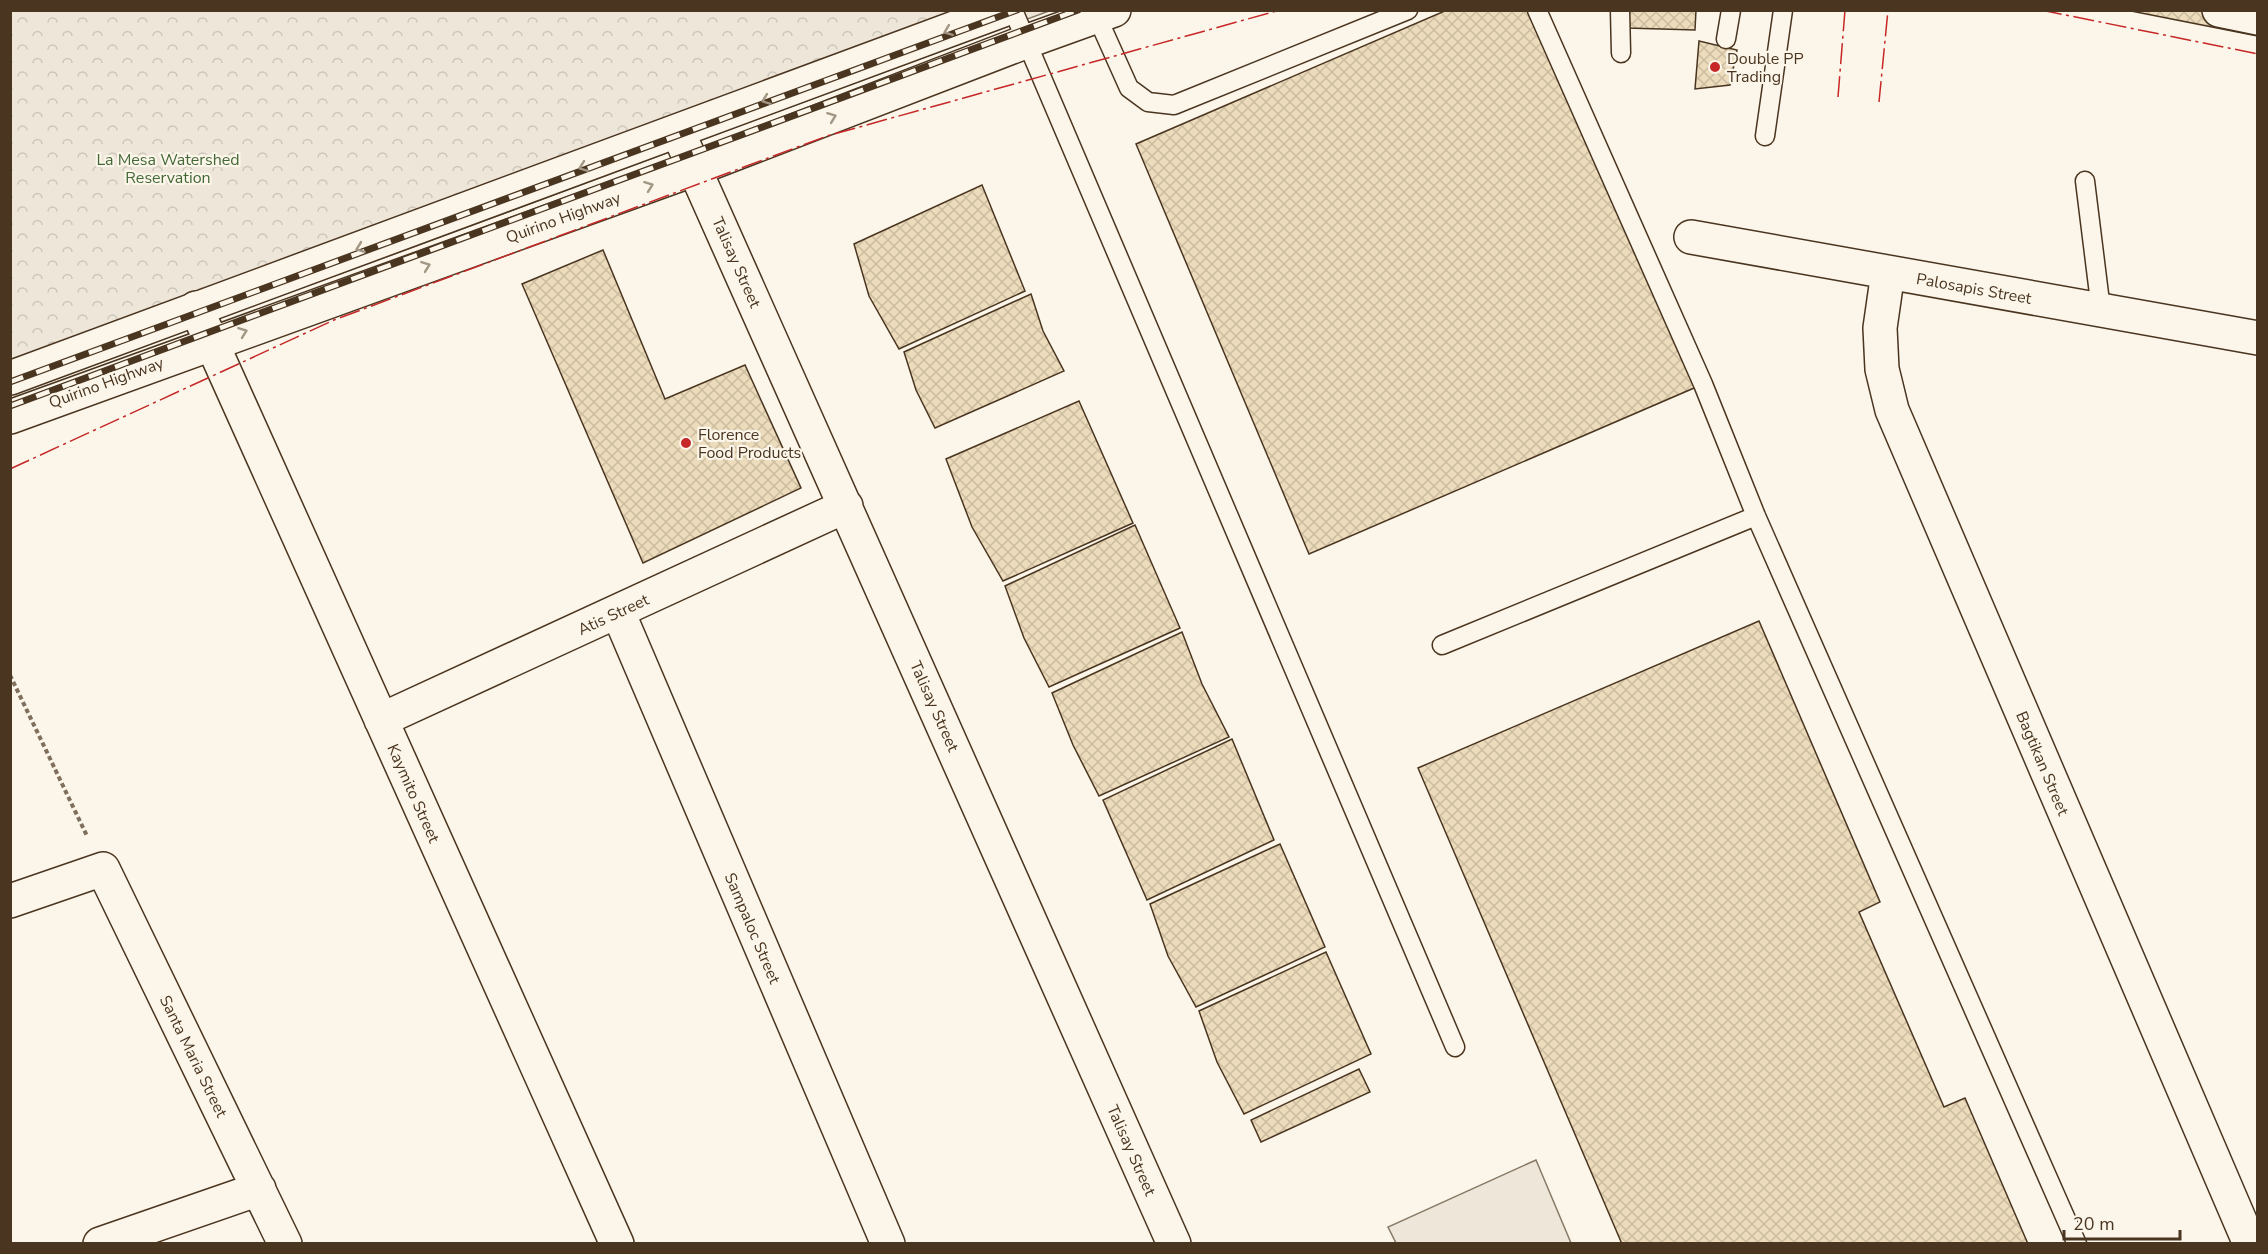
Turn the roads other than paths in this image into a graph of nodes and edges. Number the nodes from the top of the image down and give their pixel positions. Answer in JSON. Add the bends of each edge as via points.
{"nodes":[{"id":1,"x":1003,"y":10,"type":"edge"},
{"id":2,"x":1013,"y":10,"type":"edge"},
{"id":3,"x":1408,"y":10,"type":"edge"},
{"id":4,"x":1537,"y":10,"type":"edge"},
{"id":5,"x":1620,"y":10,"type":"edge"},
{"id":6,"x":1731,"y":10,"type":"edge"},
{"id":7,"x":1783,"y":10,"type":"edge"},
{"id":8,"x":2219,"y":10,"type":"edge"},
{"id":9,"x":1102,"y":13,"type":"edge"},
{"id":10,"x":2258,"y":18,"type":"edge"},
{"id":11,"x":1726,"y":39,"type":"dead end"},
{"id":12,"x":1025,"y":42,"type":"junction"},
{"id":13,"x":1621,"y":53,"type":"dead end"},
{"id":14,"x":678,"y":132,"type":"junction"},
{"id":15,"x":1765,"y":136,"type":"dead end"},
{"id":16,"x":696,"y":169,"type":"junction"},
{"id":17,"x":2085,"y":181,"type":"dead end"},
{"id":18,"x":1691,"y":237,"type":"dead end"},
{"id":19,"x":1888,"y":273,"type":"junction"},
{"id":20,"x":196,"y":308,"type":"junction"},
{"id":21,"x":2101,"y":310,"type":"junction"},
{"id":22,"x":2258,"y":338,"type":"edge"},
{"id":23,"x":211,"y":343,"type":"junction"},
{"id":24,"x":10,"y":378,"type":"edge"},
{"id":25,"x":10,"y":417,"type":"edge"},
{"id":26,"x":846,"y":506,"type":"junction"},
{"id":27,"x":1756,"y":516,"type":"junction"},
{"id":28,"x":618,"y":612,"type":"junction"},
{"id":29,"x":1442,"y":645,"type":"dead end"},
{"id":30,"x":381,"y":720,"type":"junction"},
{"id":31,"x":10,"y":901,"type":"edge"},
{"id":32,"x":1455,"y":1047,"type":"dead end"},
{"id":33,"x":259,"y":1189,"type":"junction"},
{"id":34,"x":100,"y":1244,"type":"edge"},
{"id":35,"x":285,"y":1244,"type":"edge"},
{"id":36,"x":618,"y":1244,"type":"edge"},
{"id":37,"x":888,"y":1244,"type":"edge"},
{"id":38,"x":1174,"y":1244,"type":"edge"},
{"id":39,"x":2077,"y":1244,"type":"edge"},
{"id":40,"x":2250,"y":1244,"type":"edge"}],
"edges":[{"from":1,"to":14,"type":"street","one_way":true},
{"from":2,"to":12,"type":"lane"},
{"from":3,"to":9,"type":"lane","via":[[1174,105],[1148,102],[1129,88]]},
{"from":4,"to":27,"type":"lane","via":[[1703,384]]},
{"from":5,"to":13,"type":"lane"},
{"from":6,"to":11,"type":"lane"},
{"from":7,"to":15,"type":"lane"},
{"from":8,"to":10,"type":"street"},
{"from":9,"to":12,"type":"street","name":"Quirino Highway"},
{"from":16,"to":12,"type":"street","name":"Quirino Highway","one_way":true},
{"from":12,"to":32,"type":"lane"},
{"from":14,"to":16,"type":"street","name":"Talisay Street"},
{"from":14,"to":20,"type":"street","one_way":true},
{"from":23,"to":16,"type":"street","name":"Quirino Highway","one_way":true},
{"from":16,"to":26,"type":"street","name":"Talisay Street"},
{"from":17,"to":21,"type":"lane"},
{"from":18,"to":19,"type":"street","name":"Palosapis Street"},
{"from":19,"to":21,"type":"street","name":"Palosapis Street"},
{"from":19,"to":40,"type":"street","name":"Bagtikan Street","via":[[1880,328],[1882,369],[1892,410]]},
{"from":20,"to":23,"type":"street","name":"Kaymito Street"},
{"from":20,"to":24,"type":"street"},
{"from":21,"to":22,"type":"street","name":"Palosapis Street"},
{"from":23,"to":25,"type":"street","name":"Quirino Highway"},
{"from":23,"to":30,"type":"street","name":"Kaymito Street"},
{"from":26,"to":28,"type":"street","name":"Atis Street"},
{"from":26,"to":38,"type":"street","name":"Talisay Street"},
{"from":27,"to":29,"type":"lane"},
{"from":27,"to":39,"type":"lane"},
{"from":28,"to":30,"type":"street","name":"Atis Street"},
{"from":28,"to":37,"type":"street","name":"Sampaloc Street"},
{"from":30,"to":36,"type":"street","name":"Kaymito Street"},
{"from":31,"to":33,"type":"street","name":"Santa Maria Street","via":[[103,869]]},
{"from":33,"to":34,"type":"street"},
{"from":33,"to":35,"type":"street","name":"Santa Maria Street"}]}
